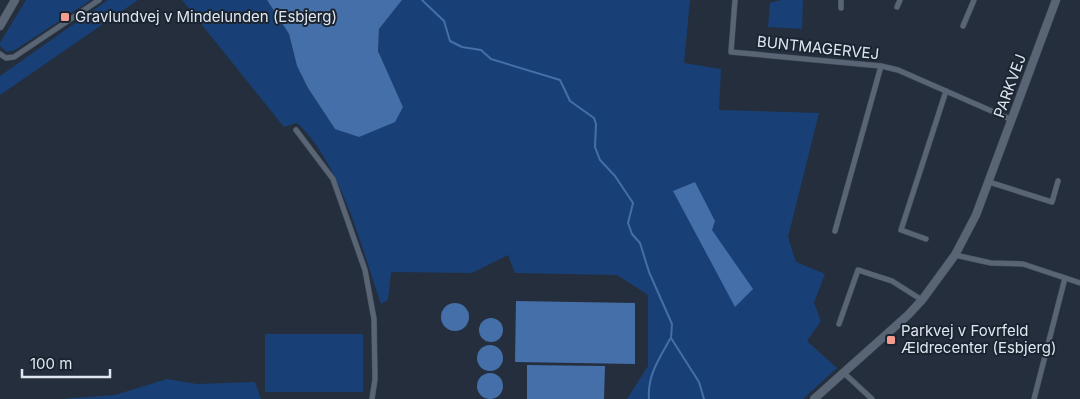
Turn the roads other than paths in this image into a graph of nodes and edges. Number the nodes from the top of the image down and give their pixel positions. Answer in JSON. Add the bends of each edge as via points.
{"nodes":[{"id":1,"x":15,"y":0,"type":"edge"},
{"id":2,"x":99,"y":0,"type":"edge"},
{"id":3,"x":736,"y":0,"type":"edge"},
{"id":4,"x":842,"y":0,"type":"edge"},
{"id":5,"x":900,"y":0,"type":"edge"},
{"id":6,"x":974,"y":0,"type":"edge"},
{"id":7,"x":1056,"y":0,"type":"edge"},
{"id":8,"x":897,"y":7,"type":"dead end"},
{"id":9,"x":841,"y":8,"type":"dead end"},
{"id":10,"x":0,"y":26,"type":"edge"},
{"id":11,"x":963,"y":26,"type":"dead end"},
{"id":12,"x":0,"y":54,"type":"edge"},
{"id":13,"x":881,"y":66,"type":"junction"},
{"id":14,"x":946,"y":91,"type":"junction"},
{"id":15,"x":1012,"y":120,"type":"junction"},
{"id":16,"x":296,"y":130,"type":"dead end"},
{"id":17,"x":989,"y":182,"type":"junction"},
{"id":18,"x":1058,"y":182,"type":"dead end"},
{"id":19,"x":835,"y":231,"type":"dead end"},
{"id":20,"x":926,"y":239,"type":"dead end"},
{"id":21,"x":956,"y":255,"type":"junction"},
{"id":22,"x":1065,"y":278,"type":"junction"},
{"id":23,"x":1080,"y":283,"type":"edge"},
{"id":24,"x":922,"y":300,"type":"junction"},
{"id":25,"x":839,"y":324,"type":"dead end"},
{"id":26,"x":844,"y":373,"type":"junction"},
{"id":27,"x":372,"y":399,"type":"edge"},
{"id":28,"x":814,"y":399,"type":"edge"},
{"id":29,"x":872,"y":399,"type":"edge"},
{"id":30,"x":1034,"y":399,"type":"edge"}],
"edges":[{"from":1,"to":10,"type":"street"},
{"from":2,"to":12,"type":"street","via":[[14,57],[6,58]]},
{"from":3,"to":13,"type":"street","name":"BUNTMAGERVEJ","via":[[731,52]]},
{"from":4,"to":9,"type":"street"},
{"from":5,"to":8,"type":"street"},
{"from":6,"to":11,"type":"street"},
{"from":7,"to":15,"type":"street","name":"PARKVEJ"},
{"from":13,"to":14,"type":"street","name":"BUNTMAGERVEJ"},
{"from":13,"to":19,"type":"street"},
{"from":14,"to":15,"type":"street","name":"BUNTMAGERVEJ"},
{"from":14,"to":20,"type":"street","via":[[901,230]]},
{"from":15,"to":17,"type":"street","name":"PARKVEJ"},
{"from":16,"to":27,"type":"street","via":[[333,180],[365,270],[374,320]]},
{"from":17,"to":18,"type":"street","via":[[1052,202]]},
{"from":17,"to":21,"type":"street","name":"PARKVEJ"},
{"from":21,"to":22,"type":"street","via":[[991,263],[1023,264]]},
{"from":21,"to":24,"type":"street","name":"PARKVEJ"},
{"from":22,"to":23,"type":"street"},
{"from":22,"to":30,"type":"street"},
{"from":24,"to":25,"type":"street","via":[[892,281],[858,270]]},
{"from":24,"to":26,"type":"street","name":"PARKVEJ"},
{"from":26,"to":28,"type":"street","name":"PARKVEJ"},
{"from":26,"to":29,"type":"street"}]}
